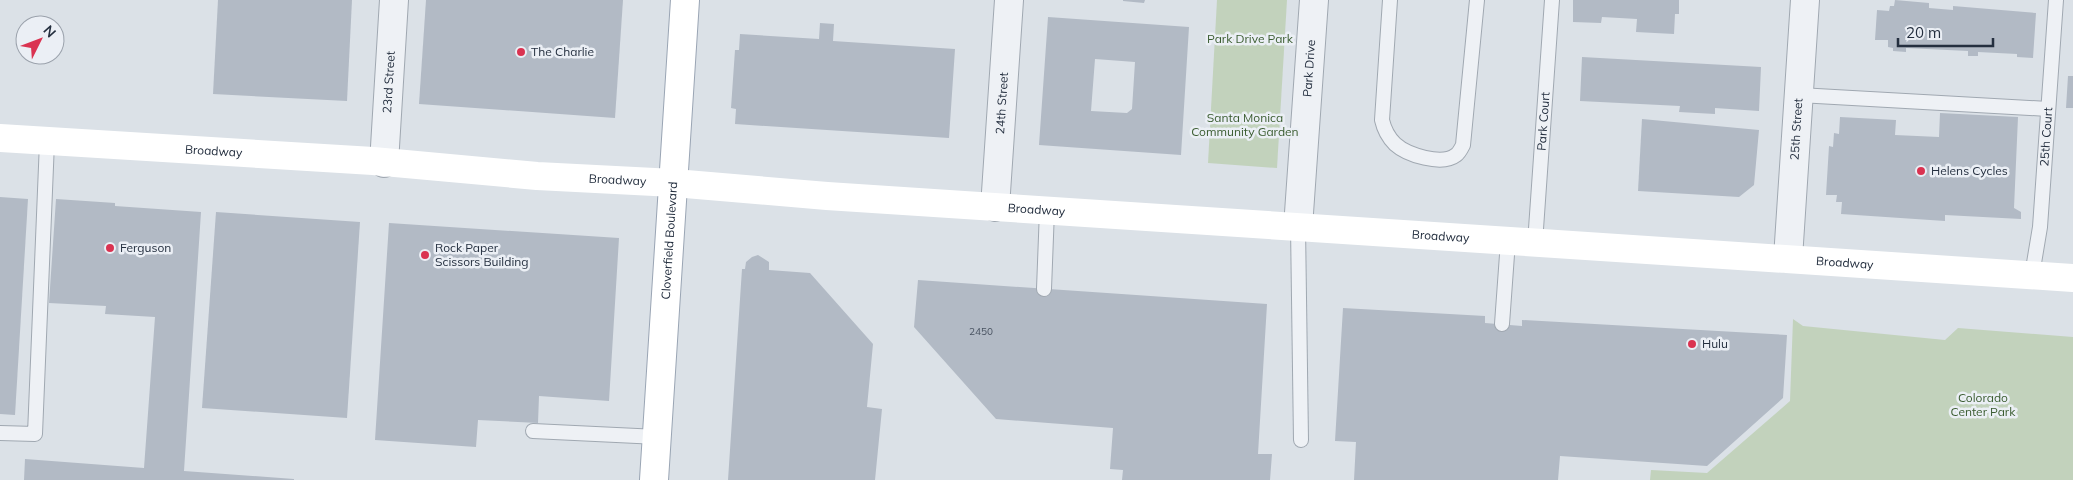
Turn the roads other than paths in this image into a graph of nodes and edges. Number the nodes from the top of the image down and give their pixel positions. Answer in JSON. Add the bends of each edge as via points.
{"nodes":[{"id":1,"x":394,"y":0,"type":"edge"},
{"id":2,"x":685,"y":0,"type":"edge"},
{"id":3,"x":1009,"y":0,"type":"edge"},
{"id":4,"x":1314,"y":0,"type":"edge"},
{"id":5,"x":1390,"y":0,"type":"edge"},
{"id":6,"x":1477,"y":0,"type":"edge"},
{"id":7,"x":1552,"y":0,"type":"edge"},
{"id":8,"x":1805,"y":0,"type":"edge"},
{"id":9,"x":2056,"y":0,"type":"edge"},
{"id":10,"x":1799,"y":95,"type":"junction"},
{"id":11,"x":2048,"y":109,"type":"junction"},
{"id":12,"x":0,"y":138,"type":"edge"},
{"id":13,"x":47,"y":142,"type":"junction"},
{"id":14,"x":384,"y":163,"type":"junction"},
{"id":15,"x":674,"y":183,"type":"junction"},
{"id":16,"x":995,"y":207,"type":"junction"},
{"id":17,"x":1046,"y":210,"type":"junction"},
{"id":18,"x":1298,"y":227,"type":"junction"},
{"id":19,"x":1508,"y":241,"type":"junction"},
{"id":20,"x":1535,"y":243,"type":"junction"},
{"id":21,"x":1788,"y":258,"type":"junction"},
{"id":22,"x":2032,"y":274,"type":"junction"},
{"id":23,"x":2073,"y":278,"type":"edge"},
{"id":24,"x":1044,"y":289,"type":"dead end"},
{"id":25,"x":1502,"y":324,"type":"dead end"},
{"id":26,"x":533,"y":431,"type":"dead end"},
{"id":27,"x":0,"y":433,"type":"edge"},
{"id":28,"x":658,"y":437,"type":"junction"},
{"id":29,"x":1302,"y":440,"type":"dead end"},
{"id":30,"x":654,"y":480,"type":"edge"}],
"edges":[{"from":1,"to":14,"type":"street","name":"23rd Street"},
{"from":2,"to":15,"type":"street","name":"Cloverfield Boulevard"},
{"from":3,"to":16,"type":"street","name":"24th Street"},
{"from":4,"to":18,"type":"street","name":"Park Drive"},
{"from":5,"to":6,"type":"lane","via":[[1382,120],[1384,131],[1413,156],[1448,159],[1458,154],[1463,145]]},
{"from":7,"to":20,"type":"lane","name":"Park Court"},
{"from":8,"to":10,"type":"street","name":"25th Street"},
{"from":9,"to":11,"type":"lane","name":"25th Court"},
{"from":10,"to":11,"type":"lane"},
{"from":10,"to":21,"type":"street","name":"25th Street"},
{"from":11,"to":22,"type":"lane","name":"25th Court","via":[[2040,227]]},
{"from":12,"to":13,"type":"street","name":"Broadway"},
{"from":13,"to":14,"type":"street","name":"Broadway"},
{"from":13,"to":27,"type":"lane","via":[[35,434]]},
{"from":14,"to":15,"type":"street","name":"Broadway"},
{"from":15,"to":16,"type":"street","name":"Broadway"},
{"from":15,"to":28,"type":"street","name":"Cloverfield Boulevard"},
{"from":16,"to":17,"type":"street","name":"Broadway"},
{"from":17,"to":18,"type":"street","name":"Broadway"},
{"from":17,"to":24,"type":"lane"},
{"from":18,"to":19,"type":"street","name":"Broadway"},
{"from":18,"to":29,"type":"lane"},
{"from":19,"to":20,"type":"street","name":"Broadway"},
{"from":19,"to":25,"type":"lane"},
{"from":20,"to":21,"type":"street","name":"Broadway"},
{"from":21,"to":22,"type":"street","name":"Broadway"},
{"from":22,"to":23,"type":"street","name":"Broadway"},
{"from":26,"to":28,"type":"lane"},
{"from":28,"to":30,"type":"street","name":"Cloverfield Boulevard"}]}
